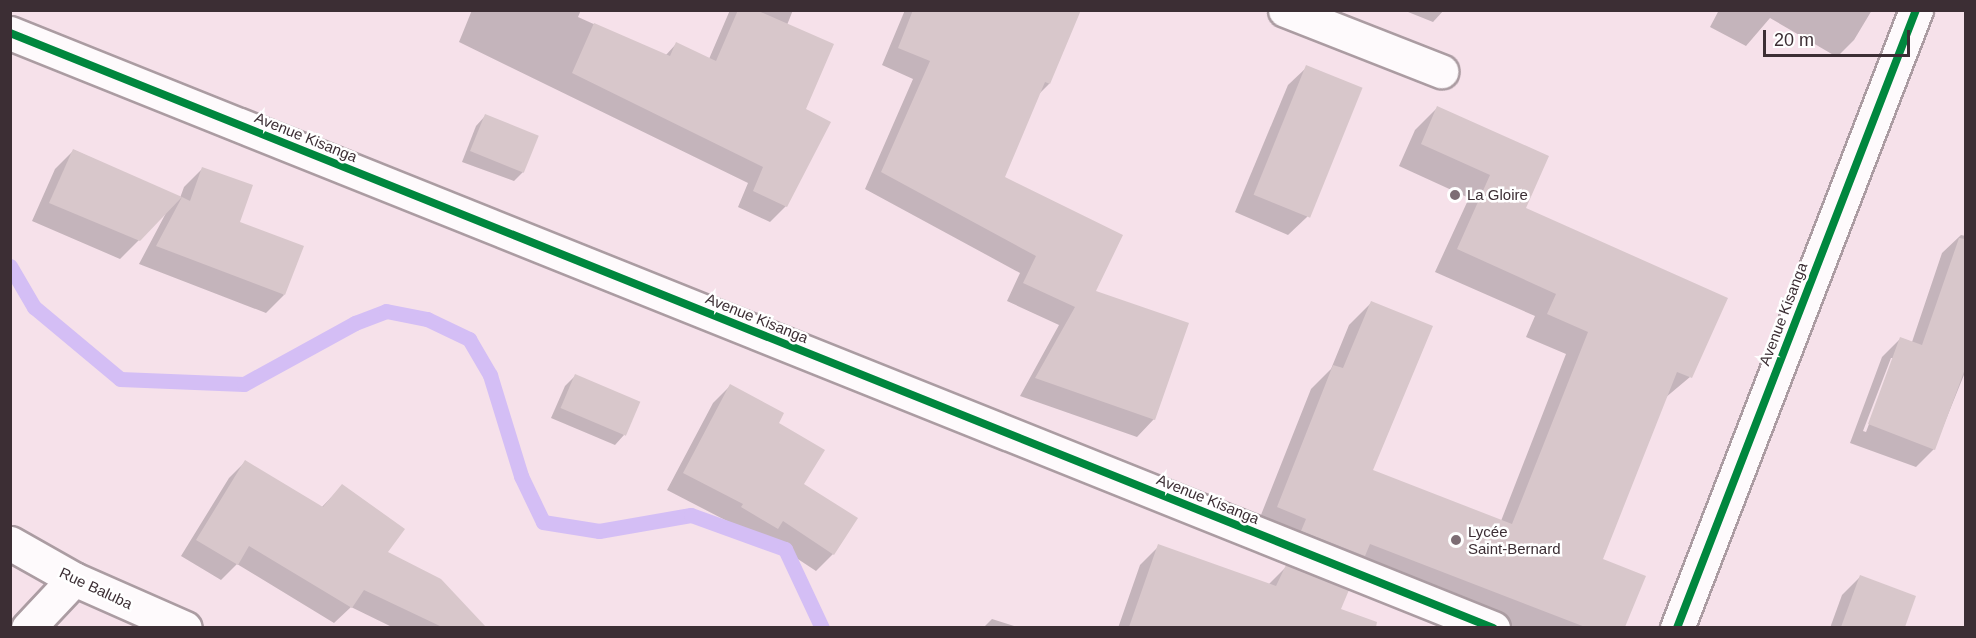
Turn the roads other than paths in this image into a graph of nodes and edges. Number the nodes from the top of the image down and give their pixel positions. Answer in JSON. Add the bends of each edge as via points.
{"nodes":[{"id":1,"x":1285,"y":10,"type":"edge"},
{"id":2,"x":1916,"y":10,"type":"edge"},
{"id":3,"x":10,"y":33,"type":"edge"},
{"id":4,"x":1441,"y":71,"type":"dead end"},
{"id":5,"x":10,"y":543,"type":"edge"},
{"id":6,"x":74,"y":579,"type":"junction"},
{"id":7,"x":28,"y":627,"type":"edge"},
{"id":8,"x":185,"y":627,"type":"edge"},
{"id":9,"x":1493,"y":627,"type":"edge"},
{"id":10,"x":1677,"y":627,"type":"edge"}],
"edges":[{"from":1,"to":4,"type":"street"},
{"from":2,"to":10,"type":"street","name":"Avenue Kisanga"},
{"from":3,"to":9,"type":"street","name":"Avenue Kisanga"},
{"from":5,"to":6,"type":"street","name":"Rue Baluba"},
{"from":6,"to":7,"type":"street"},
{"from":6,"to":8,"type":"street","name":"Rue Baluba"}]}
